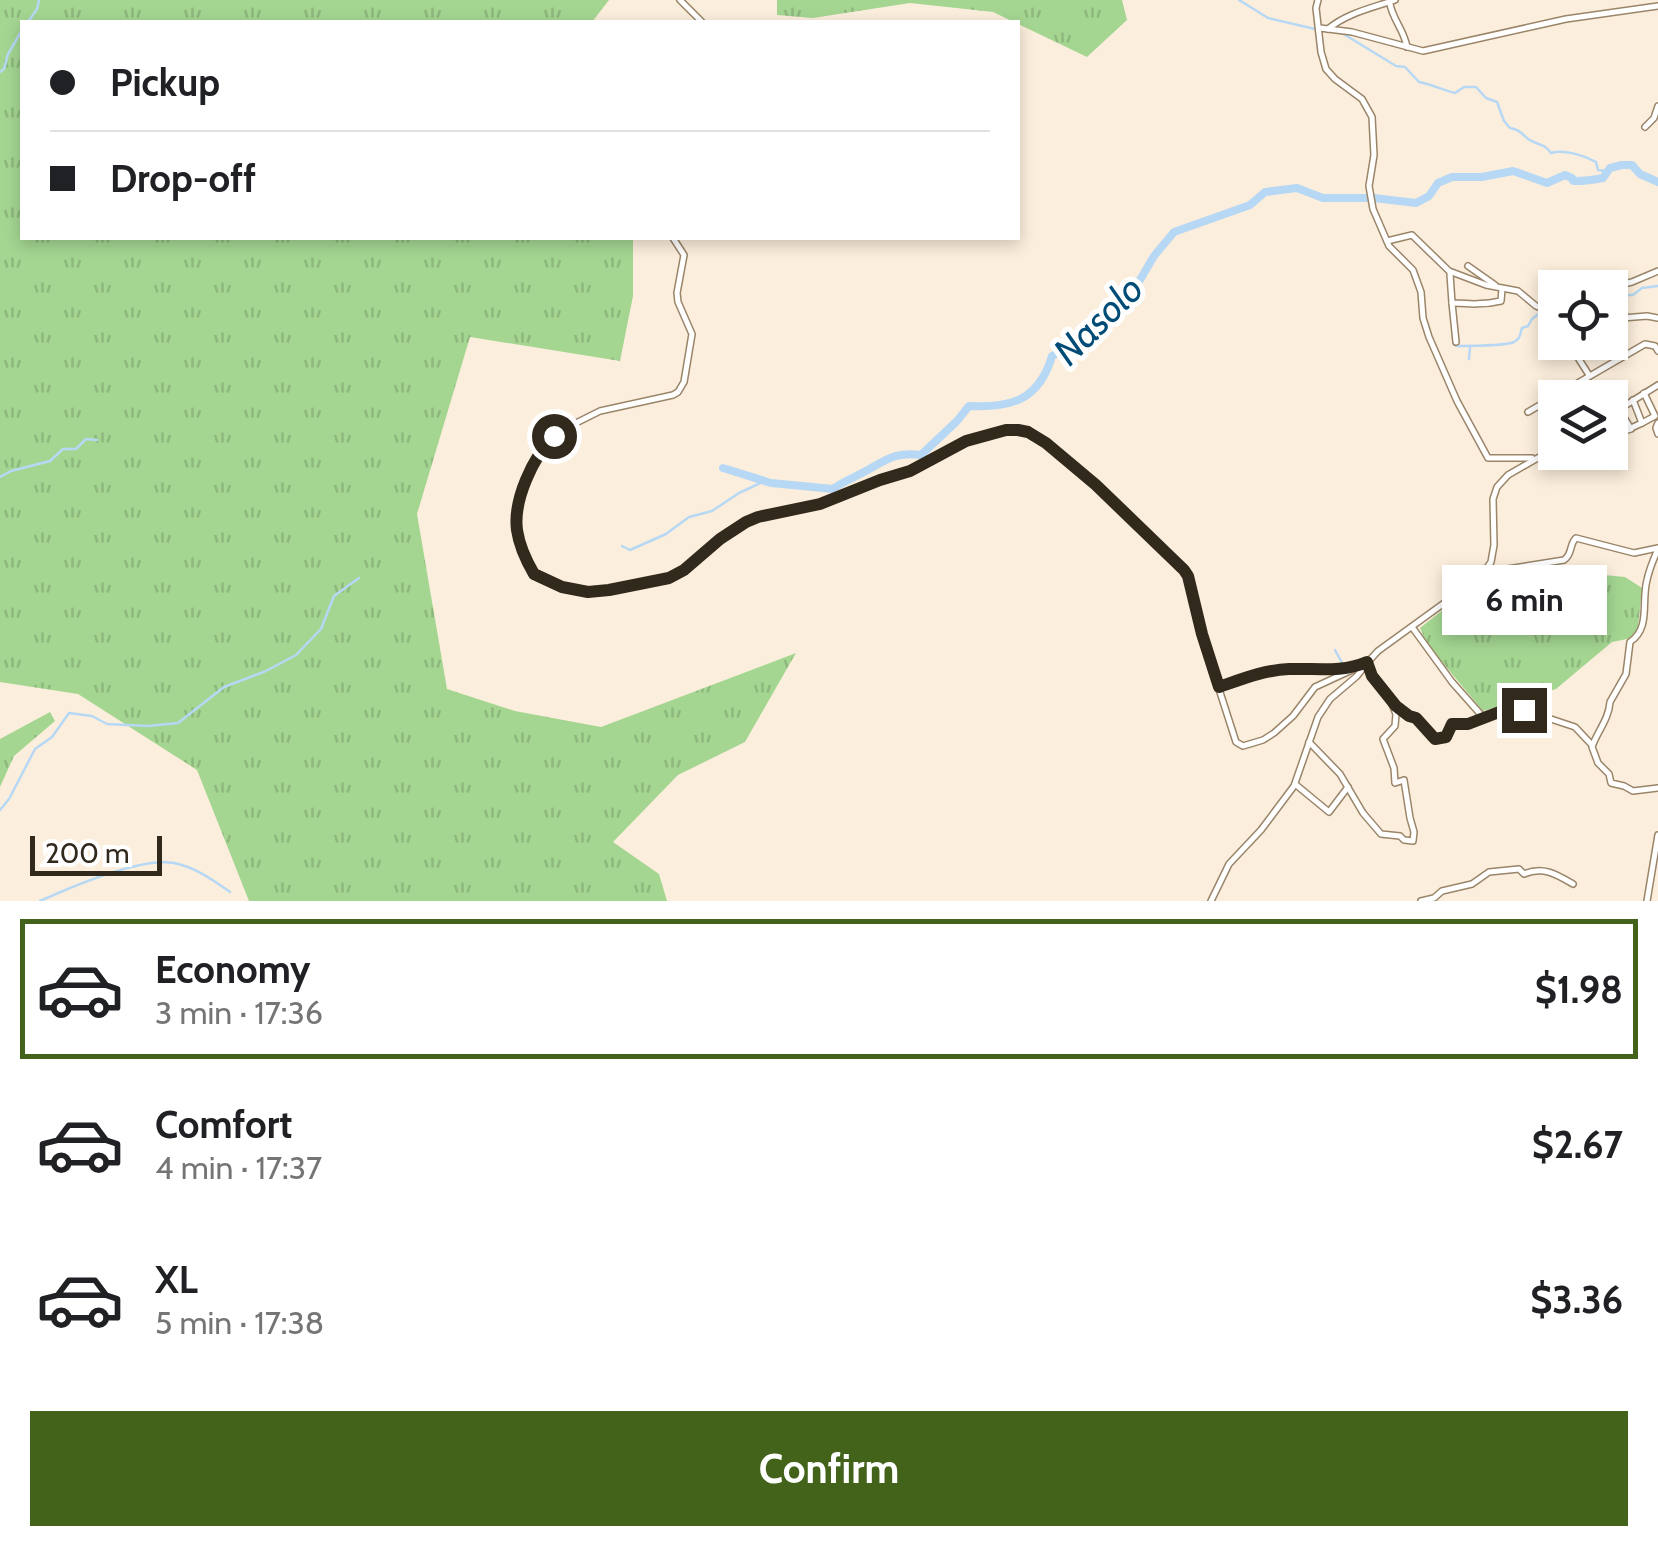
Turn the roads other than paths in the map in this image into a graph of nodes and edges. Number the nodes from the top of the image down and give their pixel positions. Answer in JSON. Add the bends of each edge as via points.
{"nodes":[{"id":1,"x":680,"y":0,"type":"edge"},
{"id":2,"x":1318,"y":0,"type":"edge"},
{"id":3,"x":1392,"y":1,"type":"edge"},
{"id":4,"x":1658,"y":6,"type":"edge"},
{"id":5,"x":700,"y":20,"type":"edge"},
{"id":6,"x":1324,"y":29,"type":"junction"},
{"id":7,"x":1406,"y":46,"type":"junction"},
{"id":8,"x":1658,"y":106,"type":"edge"},
{"id":9,"x":1658,"y":123,"type":"edge"},
{"id":10,"x":675,"y":240,"type":"edge"},
{"id":11,"x":1387,"y":240,"type":"junction"},
{"id":12,"x":1468,"y":266,"type":"dead end"},
{"id":13,"x":1449,"y":271,"type":"junction"},
{"id":14,"x":1658,"y":271,"type":"edge"},
{"id":15,"x":1628,"y":283,"type":"edge"},
{"id":16,"x":1500,"y":288,"type":"junction"},
{"id":17,"x":1452,"y":302,"type":"junction"},
{"id":18,"x":1538,"y":307,"type":"edge"},
{"id":19,"x":1628,"y":318,"type":"edge"},
{"id":20,"x":1658,"y":318,"type":"edge"},
{"id":21,"x":1456,"y":342,"type":"dead end"},
{"id":22,"x":1658,"y":351,"type":"edge"},
{"id":23,"x":1579,"y":360,"type":"edge"},
{"id":24,"x":1588,"y":376,"type":"junction"},
{"id":25,"x":1657,"y":388,"type":"edge"},
{"id":26,"x":1644,"y":393,"type":"junction"},
{"id":27,"x":1634,"y":400,"type":"junction"},
{"id":28,"x":1628,"y":404,"type":"edge"},
{"id":29,"x":1528,"y":412,"type":"dead end"},
{"id":30,"x":1657,"y":418,"type":"edge"},
{"id":31,"x":1642,"y":423,"type":"junction"},
{"id":32,"x":1628,"y":426,"type":"edge"},
{"id":33,"x":1630,"y":429,"type":"joint"},
{"id":34,"x":1658,"y":434,"type":"edge"},
{"id":35,"x":1538,"y":456,"type":"edge"},
{"id":36,"x":1535,"y":458,"type":"junction"},
{"id":37,"x":1658,"y":548,"type":"edge"},
{"id":38,"x":1486,"y":569,"type":"junction"},
{"id":39,"x":1412,"y":627,"type":"junction"},
{"id":40,"x":1367,"y":662,"type":"junction"},
{"id":41,"x":1346,"y":670,"type":"junction"},
{"id":42,"x":1219,"y":687,"type":"junction"},
{"id":43,"x":1390,"y":699,"type":"junction"},
{"id":44,"x":1483,"y":717,"type":"junction"},
{"id":45,"x":1309,"y":742,"type":"junction"},
{"id":46,"x":1592,"y":745,"type":"junction"},
{"id":47,"x":1295,"y":784,"type":"junction"},
{"id":48,"x":1348,"y":787,"type":"junction"},
{"id":49,"x":1658,"y":788,"type":"edge"},
{"id":50,"x":1658,"y":838,"type":"edge"},
{"id":51,"x":1573,"y":884,"type":"dead end"},
{"id":52,"x":1210,"y":901,"type":"edge"},
{"id":53,"x":1421,"y":901,"type":"edge"},
{"id":54,"x":1647,"y":901,"type":"edge"}],
"edges":[{"from":1,"to":5,"type":"street"},
{"from":2,"to":6,"type":"street"},
{"from":3,"to":6,"type":"street"},
{"from":3,"to":7,"type":"street"},
{"from":4,"to":7,"type":"street","via":[[1423,51]]},
{"from":6,"to":7,"type":"street"},
{"from":6,"to":11,"type":"street","via":[[1326,69],[1362,99],[1372,117],[1369,186]]},
{"from":8,"to":9,"type":"street","via":[[1646,124]]},
{"from":10,"to":42,"type":"street","via":[[684,255],[678,302],[692,334],[684,382],[673,395],[600,411],[546,445],[522,491],[516,528],[538,578],[588,592],[669,578],[746,522],[829,501],[910,471],[966,441],[1024,430],[1096,485],[1184,570]]},
{"from":11,"to":13,"type":"street","via":[[1415,237]]},
{"from":11,"to":36,"type":"street","via":[[1413,270],[1429,337],[1482,451],[1496,460]]},
{"from":12,"to":16,"type":"street"},
{"from":13,"to":16,"type":"street"},
{"from":13,"to":17,"type":"street"},
{"from":14,"to":15,"type":"street"},
{"from":16,"to":17,"type":"street","via":[[1497,302]]},
{"from":16,"to":18,"type":"street","via":[[1518,291]]},
{"from":17,"to":21,"type":"street"},
{"from":19,"to":20,"type":"street"},
{"from":22,"to":24,"type":"street","via":[[1645,344]]},
{"from":23,"to":24,"type":"street"},
{"from":24,"to":29,"type":"street"},
{"from":25,"to":26,"type":"street"},
{"from":26,"to":27,"type":"street"},
{"from":26,"to":30,"type":"street"},
{"from":27,"to":28,"type":"street"},
{"from":27,"to":31,"type":"street"},
{"from":30,"to":31,"type":"street"},
{"from":30,"to":34,"type":"street"},
{"from":31,"to":33,"type":"street"},
{"from":32,"to":33,"type":"street"},
{"from":35,"to":36,"type":"street"},
{"from":36,"to":38,"type":"street","via":[[1497,486]]},
{"from":37,"to":38,"type":"street","via":[[1634,553],[1576,538],[1564,560]]},
{"from":37,"to":46,"type":"street","via":[[1646,581],[1641,633],[1630,642],[1626,674]]},
{"from":38,"to":39,"type":"street"},
{"from":39,"to":40,"type":"street"},
{"from":39,"to":44,"type":"street"},
{"from":40,"to":41,"type":"street"},
{"from":40,"to":43,"type":"street"},
{"from":40,"to":45,"type":"street","via":[[1330,698]]},
{"from":41,"to":42,"type":"street","via":[[1285,669]]},
{"from":41,"to":42,"type":"street","via":[[1315,688],[1274,733],[1244,746],[1236,742]]},
{"from":43,"to":44,"type":"street","via":[[1435,739],[1446,737],[1452,724]]},
{"from":43,"to":48,"type":"street","via":[[1395,726],[1383,739],[1395,783],[1404,780],[1414,841],[1381,834]]},
{"from":44,"to":46,"type":"street","via":[[1522,703],[1524,710],[1575,727]]},
{"from":45,"to":47,"type":"street"},
{"from":45,"to":48,"type":"street"},
{"from":46,"to":49,"type":"street","via":[[1610,783],[1632,791]]},
{"from":47,"to":48,"type":"street","via":[[1329,812]]},
{"from":47,"to":52,"type":"street","via":[[1229,864]]},
{"from":50,"to":54,"type":"street"},
{"from":51,"to":53,"type":"street","via":[[1554,873],[1524,874],[1519,868],[1488,872]]}]}
